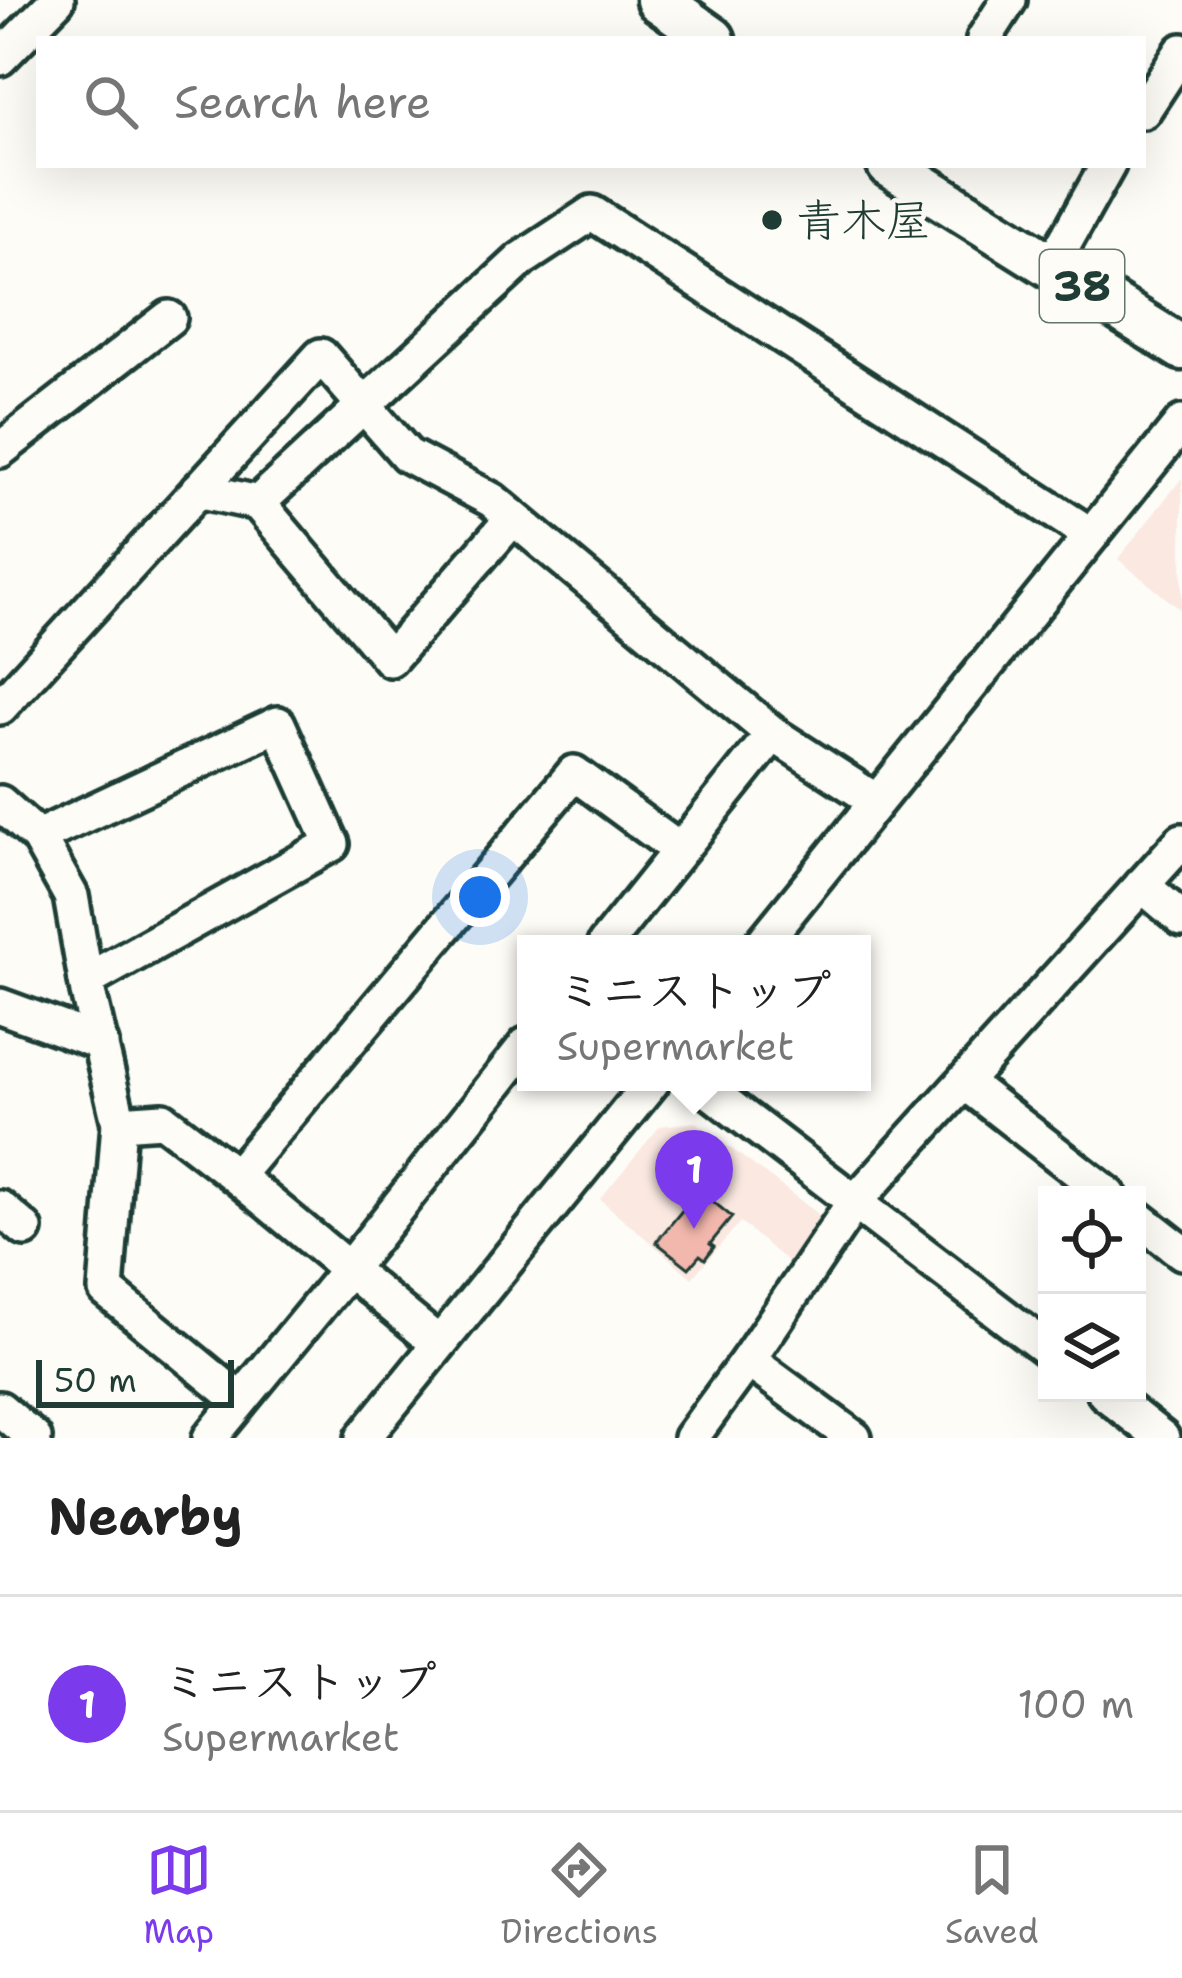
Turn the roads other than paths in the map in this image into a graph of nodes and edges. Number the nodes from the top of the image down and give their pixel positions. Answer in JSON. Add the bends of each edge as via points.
{"nodes":[{"id":1,"x":658,"y":0,"type":"edge"},
{"id":2,"x":51,"y":20,"type":"edge"},
{"id":3,"x":708,"y":36,"type":"edge"},
{"id":4,"x":1182,"y":52,"type":"edge"},
{"id":5,"x":0,"y":58,"type":"edge"},
{"id":6,"x":1146,"y":106,"type":"edge"},
{"id":7,"x":898,"y":168,"type":"edge"},
{"id":8,"x":1106,"y":168,"type":"edge"},
{"id":9,"x":1051,"y":267,"type":"junction"},
{"id":10,"x":169,"y":317,"type":"dead end"},
{"id":11,"x":1182,"y":348,"type":"edge"},
{"id":12,"x":363,"y":405,"type":"junction"},
{"id":13,"x":1182,"y":423,"type":"edge"},
{"id":14,"x":0,"y":449,"type":"edge"},
{"id":15,"x":198,"y":490,"type":"junction"},
{"id":16,"x":258,"y":503,"type":"junction"},
{"id":17,"x":513,"y":518,"type":"junction"},
{"id":18,"x":1091,"y":536,"type":"junction"},
{"id":19,"x":0,"y":707,"type":"edge"},
{"id":20,"x":773,"y":734,"type":"junction"},
{"id":21,"x":876,"y":801,"type":"junction"},
{"id":22,"x":0,"y":803,"type":"edge"},
{"id":23,"x":38,"y":837,"type":"junction"},
{"id":24,"x":1182,"y":841,"type":"edge"},
{"id":25,"x":680,"y":850,"type":"junction"},
{"id":26,"x":1142,"y":885,"type":"junction"},
{"id":27,"x":1182,"y":919,"type":"edge"},
{"id":28,"x":612,"y":935,"type":"edge"},
{"id":29,"x":769,"y":935,"type":"edge"},
{"id":30,"x":86,"y":981,"type":"junction"},
{"id":31,"x":0,"y":1006,"type":"edge"},
{"id":32,"x":100,"y":1042,"type":"junction"},
{"id":33,"x":517,"y":1056,"type":"edge"},
{"id":34,"x":965,"y":1083,"type":"junction"},
{"id":35,"x":645,"y":1091,"type":"edge"},
{"id":36,"x":710,"y":1091,"type":"edge"},
{"id":37,"x":119,"y":1123,"type":"junction"},
{"id":38,"x":236,"y":1175,"type":"junction"},
{"id":39,"x":1097,"y":1186,"type":"edge"},
{"id":40,"x":854,"y":1204,"type":"junction"},
{"id":41,"x":1146,"y":1223,"type":"edge"},
{"id":42,"x":1182,"y":1252,"type":"edge"},
{"id":43,"x":348,"y":1270,"type":"junction"},
{"id":44,"x":1038,"y":1342,"type":"edge"},
{"id":45,"x":439,"y":1343,"type":"junction"},
{"id":46,"x":748,"y":1360,"type":"junction"},
{"id":47,"x":240,"y":1400,"type":"junction"},
{"id":48,"x":1116,"y":1402,"type":"edge"},
{"id":49,"x":0,"y":1409,"type":"edge"},
{"id":50,"x":34,"y":1438,"type":"edge"},
{"id":51,"x":209,"y":1438,"type":"edge"},
{"id":52,"x":363,"y":1438,"type":"edge"},
{"id":53,"x":691,"y":1438,"type":"edge"},
{"id":54,"x":854,"y":1438,"type":"edge"},
{"id":55,"x":1162,"y":1438,"type":"edge"}],
"edges":[{"from":1,"to":3,"type":"main road"},
{"from":2,"to":5,"type":"street"},
{"from":4,"to":6,"type":"street"},
{"from":7,"to":9,"type":"main road","number":"38"},
{"from":8,"to":9,"type":"street"},
{"from":9,"to":11,"type":"main road","number":"38"},
{"from":10,"to":14,"type":"street"},
{"from":12,"to":15,"type":"street","via":[[321,356]]},
{"from":12,"to":16,"type":"street"},
{"from":12,"to":17,"type":"street","via":[[407,455]]},
{"from":12,"to":18,"type":"street","via":[[522,259],[592,213]]},
{"from":13,"to":18,"type":"street"},
{"from":15,"to":16,"type":"street"},
{"from":15,"to":19,"type":"street"},
{"from":16,"to":17,"type":"street","via":[[390,659]]},
{"from":17,"to":20,"type":"street"},
{"from":18,"to":21,"type":"street"},
{"from":20,"to":21,"type":"street"},
{"from":20,"to":25,"type":"street"},
{"from":21,"to":29,"type":"street"},
{"from":22,"to":23,"type":"street"},
{"from":23,"to":30,"type":"street","via":[[71,896]]},
{"from":23,"to":30,"type":"street","via":[[278,724],[332,844]]},
{"from":24,"to":26,"type":"street"},
{"from":25,"to":28,"type":"street"},
{"from":25,"to":38,"type":"street","via":[[574,773]]},
{"from":26,"to":27,"type":"street"},
{"from":26,"to":34,"type":"street"},
{"from":30,"to":32,"type":"street"},
{"from":31,"to":32,"type":"street"},
{"from":32,"to":37,"type":"street"},
{"from":33,"to":43,"type":"street"},
{"from":34,"to":39,"type":"street"},
{"from":34,"to":40,"type":"street"},
{"from":35,"to":45,"type":"street"},
{"from":36,"to":40,"type":"street"},
{"from":37,"to":38,"type":"street","via":[[163,1120]]},
{"from":37,"to":47,"type":"street","via":[[106,1290]]},
{"from":38,"to":43,"type":"street"},
{"from":40,"to":44,"type":"street"},
{"from":40,"to":46,"type":"street"},
{"from":41,"to":42,"type":"street"},
{"from":43,"to":45,"type":"street"},
{"from":43,"to":47,"type":"street"},
{"from":45,"to":52,"type":"street"},
{"from":46,"to":53,"type":"street"},
{"from":46,"to":54,"type":"street"},
{"from":47,"to":51,"type":"street"},
{"from":48,"to":55,"type":"street"},
{"from":49,"to":50,"type":"street"}]}
